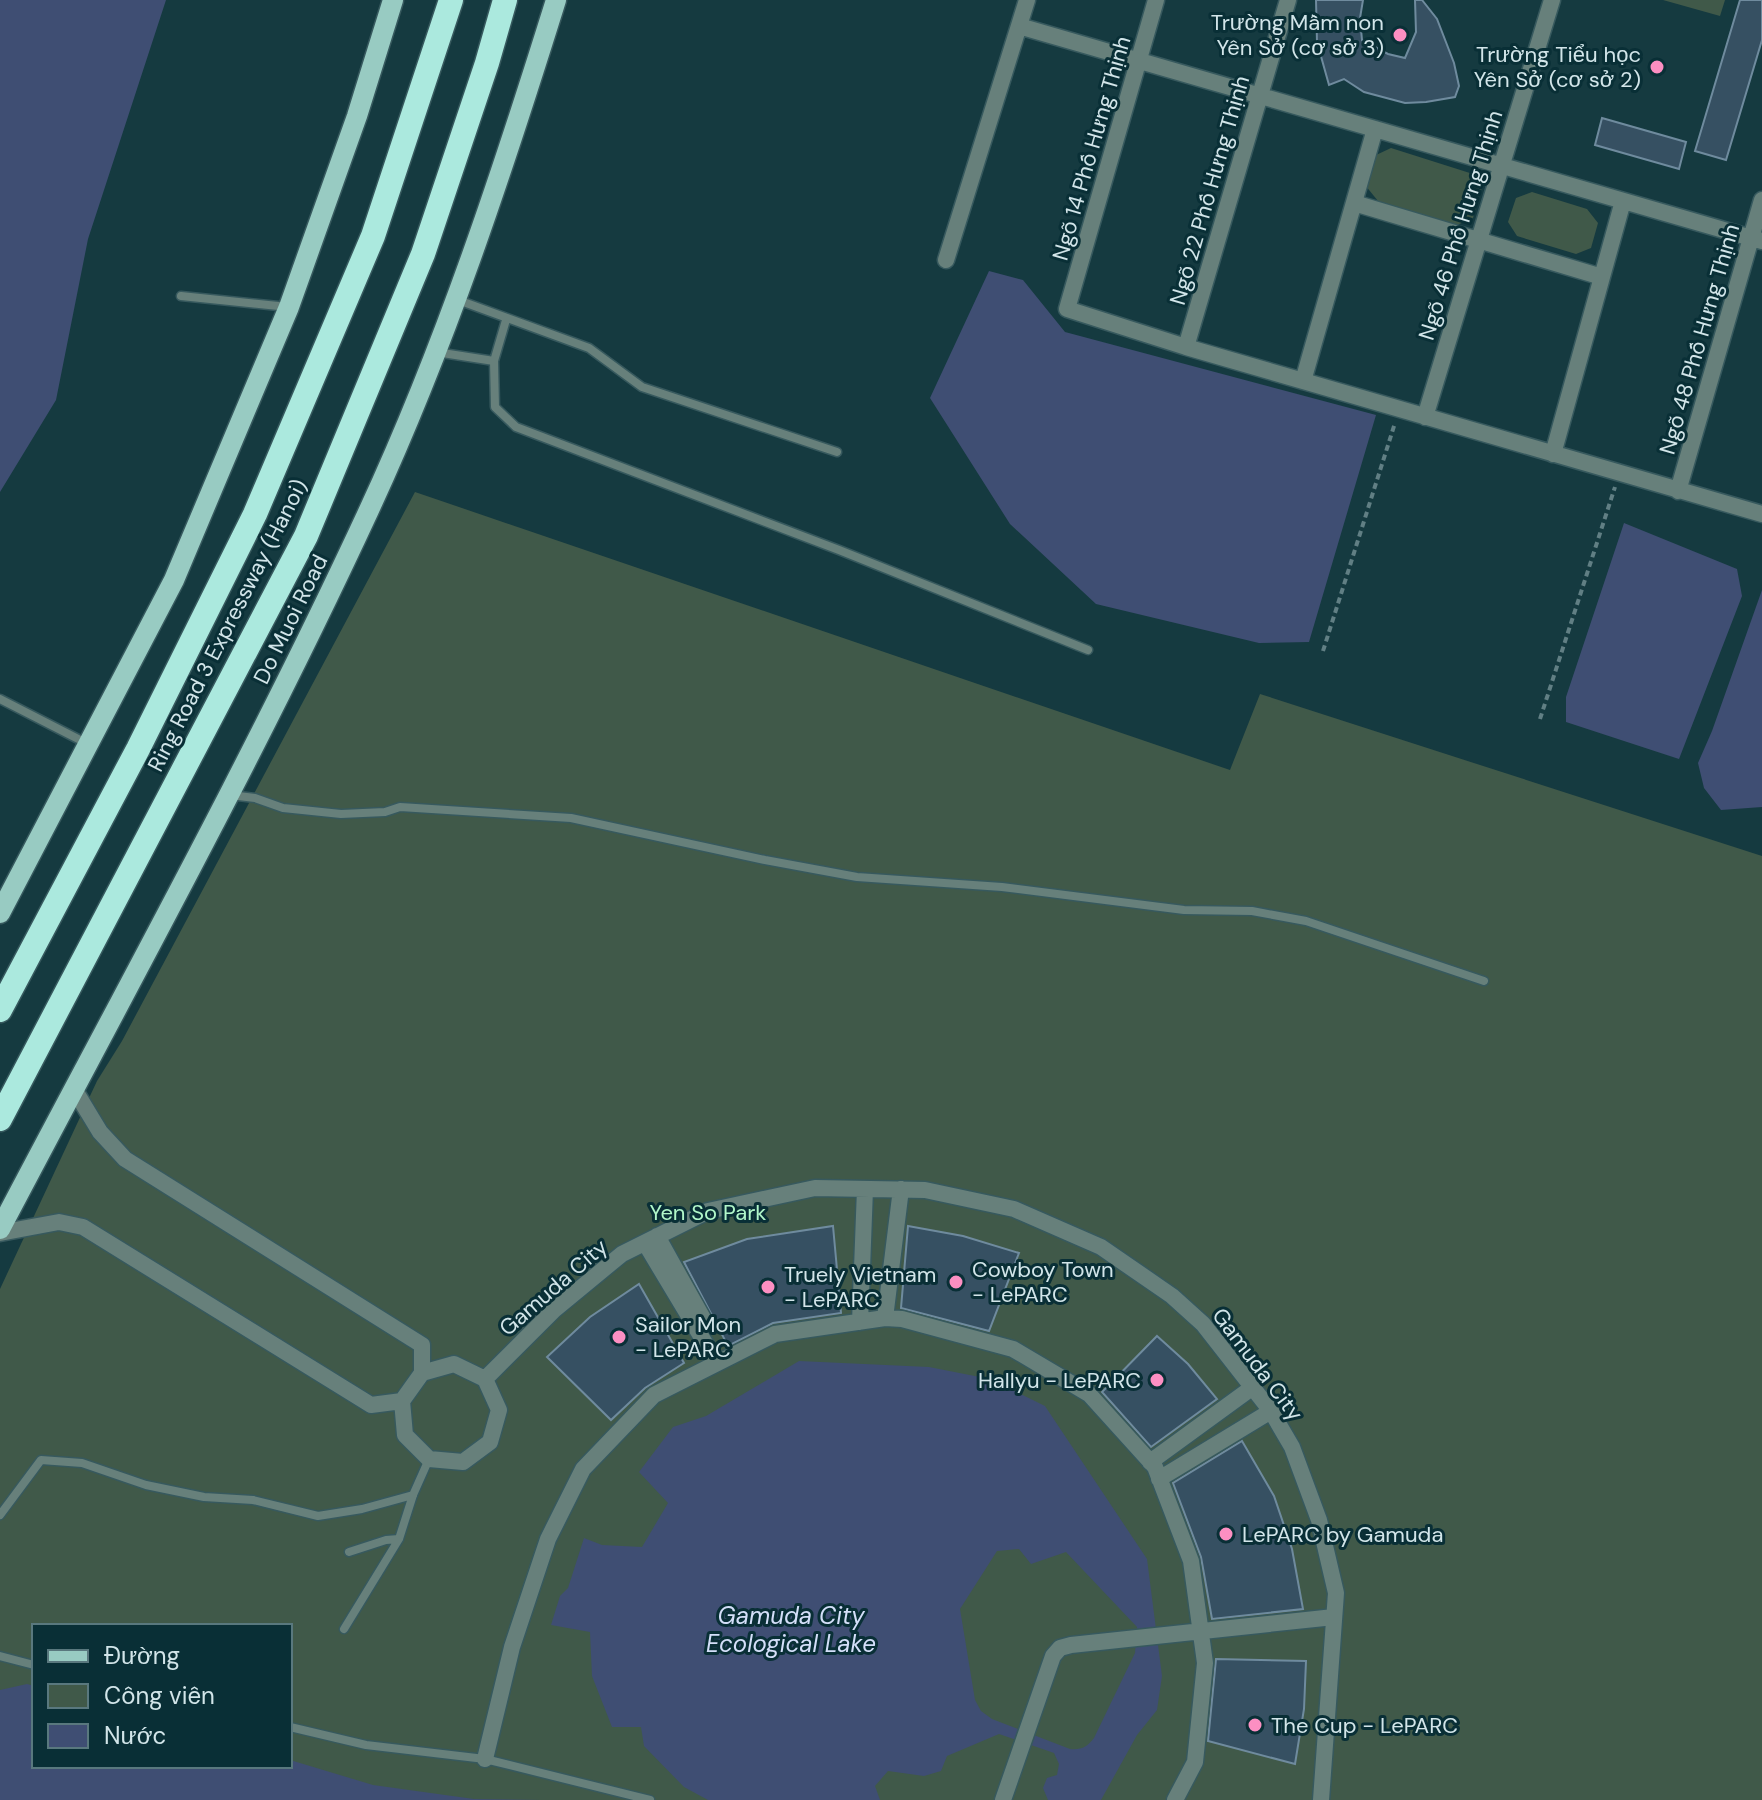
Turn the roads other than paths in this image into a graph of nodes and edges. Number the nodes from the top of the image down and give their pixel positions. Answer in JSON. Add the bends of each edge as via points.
{"nodes":[{"id":1,"x":393,"y":0,"type":"edge"},
{"id":2,"x":451,"y":0,"type":"edge"},
{"id":3,"x":505,"y":0,"type":"edge"},
{"id":4,"x":556,"y":0,"type":"edge"},
{"id":5,"x":1027,"y":0,"type":"edge"},
{"id":6,"x":1156,"y":0,"type":"edge"},
{"id":7,"x":1288,"y":0,"type":"edge"},
{"id":8,"x":1552,"y":0,"type":"edge"},
{"id":9,"x":1019,"y":26,"type":"junction"},
{"id":10,"x":1139,"y":61,"type":"junction"},
{"id":11,"x":1260,"y":96,"type":"junction"},
{"id":12,"x":1375,"y":129,"type":"junction"},
{"id":13,"x":1501,"y":166,"type":"junction"},
{"id":14,"x":1762,"y":200,"type":"edge"},
{"id":15,"x":1623,"y":201,"type":"junction"},
{"id":16,"x":1354,"y":203,"type":"junction"},
{"id":17,"x":1479,"y":240,"type":"junction"},
{"id":18,"x":1756,"y":240,"type":"edge"},
{"id":19,"x":946,"y":260,"type":"dead end"},
{"id":20,"x":1602,"y":277,"type":"junction"},
{"id":21,"x":181,"y":296,"type":"dead end"},
{"id":22,"x":455,"y":299,"type":"junction"},
{"id":23,"x":289,"y":307,"type":"junction"},
{"id":24,"x":506,"y":320,"type":"junction"},
{"id":25,"x":1186,"y":347,"type":"junction"},
{"id":26,"x":435,"y":352,"type":"junction"},
{"id":27,"x":494,"y":361,"type":"junction"},
{"id":28,"x":1303,"y":381,"type":"junction"},
{"id":29,"x":1425,"y":417,"type":"junction"},
{"id":30,"x":837,"y":452,"type":"dead end"},
{"id":31,"x":1553,"y":454,"type":"junction"},
{"id":32,"x":1678,"y":491,"type":"junction"},
{"id":33,"x":1762,"y":514,"type":"edge"},
{"id":34,"x":1088,"y":650,"type":"dead end"},
{"id":35,"x":0,"y":699,"type":"edge"},
{"id":36,"x":88,"y":744,"type":"junction"},
{"id":37,"x":229,"y":795,"type":"junction"},
{"id":38,"x":0,"y":913,"type":"edge"},
{"id":39,"x":1484,"y":981,"type":"dead end"},
{"id":40,"x":0,"y":1010,"type":"edge"},
{"id":41,"x":74,"y":1089,"type":"junction"},
{"id":42,"x":0,"y":1119,"type":"edge"},
{"id":43,"x":865,"y":1189,"type":"junction"},
{"id":44,"x":901,"y":1189,"type":"junction"},
{"id":45,"x":0,"y":1231,"type":"edge"},
{"id":46,"x":651,"y":1240,"type":"junction"},
{"id":47,"x":885,"y":1318,"type":"junction"},
{"id":48,"x":860,"y":1322,"type":"junction"},
{"id":49,"x":722,"y":1361,"type":"junction"},
{"id":50,"x":422,"y":1373,"type":"junction"},
{"id":51,"x":485,"y":1379,"type":"junction"},
{"id":52,"x":1253,"y":1387,"type":"junction"},
{"id":53,"x":402,"y":1401,"type":"junction"},
{"id":54,"x":1271,"y":1411,"type":"junction"},
{"id":55,"x":429,"y":1459,"type":"junction"},
{"id":56,"x":1150,"y":1462,"type":"junction"},
{"id":57,"x":1159,"y":1479,"type":"junction"},
{"id":58,"x":413,"y":1495,"type":"junction"},
{"id":59,"x":0,"y":1515,"type":"edge"},
{"id":60,"x":399,"y":1539,"type":"junction"},
{"id":61,"x":349,"y":1552,"type":"dead end"},
{"id":62,"x":1334,"y":1617,"type":"junction"},
{"id":63,"x":344,"y":1629,"type":"dead end"},
{"id":64,"x":1200,"y":1630,"type":"junction"},
{"id":65,"x":0,"y":1656,"type":"edge"},
{"id":66,"x":32,"y":1664,"type":"edge"},
{"id":67,"x":292,"y":1727,"type":"edge"},
{"id":68,"x":485,"y":1759,"type":"junction"},
{"id":69,"x":650,"y":1800,"type":"edge"},
{"id":70,"x":1003,"y":1800,"type":"edge"},
{"id":71,"x":1175,"y":1800,"type":"edge"},
{"id":72,"x":1321,"y":1800,"type":"edge"}],
"edges":[{"from":1,"to":23,"type":"main road"},
{"from":2,"to":40,"type":"highway","name":"Ring Road 3 Expressway (Hanoi)","via":[[373,236],[255,514]]},
{"from":3,"to":42,"type":"highway","name":"Ring Road 3 Expressway (Hanoi)","via":[[423,254],[306,536]]},
{"from":4,"to":22,"type":"main road","name":"Do Muoi Road","via":[[503,171]]},
{"from":5,"to":9,"type":"street"},
{"from":6,"to":10,"type":"street","name":"Ngõ 14 Phố Hưng Thịnh"},
{"from":7,"to":11,"type":"street","name":"Ngõ 22 Phố Hưng Thịnh"},
{"from":8,"to":13,"type":"street","name":"Ngõ 46 Phố Hưng Thịnh"},
{"from":9,"to":10,"type":"street"},
{"from":9,"to":19,"type":"street"},
{"from":10,"to":11,"type":"street"},
{"from":10,"to":25,"type":"street","name":"Ngõ 14 Phố Hưng Thịnh","via":[[1067,309]]},
{"from":11,"to":12,"type":"street"},
{"from":11,"to":25,"type":"street","name":"Ngõ 22 Phố Hưng Thịnh"},
{"from":12,"to":13,"type":"street"},
{"from":12,"to":16,"type":"street"},
{"from":13,"to":15,"type":"street"},
{"from":13,"to":17,"type":"street","name":"Ngõ 46 Phố Hưng Thịnh"},
{"from":14,"to":18,"type":"street","name":"Ngõ 48 Phố Hưng Thịnh"},
{"from":15,"to":18,"type":"street"},
{"from":15,"to":20,"type":"street"},
{"from":16,"to":17,"type":"street"},
{"from":16,"to":28,"type":"street"},
{"from":17,"to":20,"type":"street"},
{"from":17,"to":29,"type":"street","name":"Ngõ 46 Phố Hưng Thịnh"},
{"from":18,"to":32,"type":"street","name":"Ngõ 48 Phố Hưng Thịnh"},
{"from":20,"to":31,"type":"street"},
{"from":21,"to":23,"type":"lane"},
{"from":22,"to":24,"type":"lane"},
{"from":22,"to":26,"type":"main road","name":"Do Muoi Road"},
{"from":23,"to":36,"type":"main road","via":[[174,580]]},
{"from":24,"to":27,"type":"lane"},
{"from":24,"to":30,"type":"lane","via":[[589,348],[642,387]]},
{"from":25,"to":28,"type":"street"},
{"from":26,"to":27,"type":"lane"},
{"from":26,"to":37,"type":"main road","name":"Do Muoi Road","via":[[370,509]]},
{"from":27,"to":34,"type":"lane","via":[[495,407],[516,427]]},
{"from":28,"to":29,"type":"street"},
{"from":29,"to":31,"type":"street"},
{"from":31,"to":32,"type":"street"},
{"from":32,"to":33,"type":"street"},
{"from":35,"to":36,"type":"lane"},
{"from":36,"to":38,"type":"main road"},
{"from":37,"to":39,"type":"lane","via":[[341,814],[400,807],[571,818],[857,877],[1002,887],[1184,910],[1252,911],[1306,921]]},
{"from":37,"to":41,"type":"main road","name":"Do Muoi Road"},
{"from":41,"to":45,"type":"main road","name":"Do Muoi Road"},
{"from":41,"to":50,"type":"street","via":[[100,1132],[125,1159],[422,1345]]},
{"from":43,"to":44,"type":"street","name":"Gamuda City"},
{"from":43,"to":46,"type":"street","name":"Gamuda City","via":[[815,1188],[708,1211]]},
{"from":43,"to":48,"type":"street"},
{"from":44,"to":47,"type":"street"},
{"from":44,"to":52,"type":"street","name":"Gamuda City","via":[[1014,1209],[1101,1247],[1203,1324]]},
{"from":45,"to":53,"type":"street","via":[[59,1222],[83,1227],[371,1405]]},
{"from":46,"to":49,"type":"street"},
{"from":46,"to":51,"type":"street","name":"Gamuda City","via":[[622,1254],[554,1310]]},
{"from":47,"to":48,"type":"street"},
{"from":47,"to":56,"type":"street","via":[[1013,1349],[1089,1394]]},
{"from":48,"to":49,"type":"street","via":[[775,1334]]},
{"from":49,"to":68,"type":"street","via":[[654,1395],[583,1469],[548,1539],[512,1647]]},
{"from":50,"to":51,"type":"street","via":[[454,1364]]},
{"from":50,"to":53,"type":"street"},
{"from":51,"to":55,"type":"street","via":[[499,1410],[490,1442],[463,1462]]},
{"from":52,"to":54,"type":"street","name":"Gamuda City"},
{"from":52,"to":56,"type":"street"},
{"from":53,"to":55,"type":"street","via":[[405,1435]]},
{"from":54,"to":57,"type":"street"},
{"from":54,"to":62,"type":"street","name":"Gamuda City","via":[[1292,1447],[1319,1520],[1336,1593]]},
{"from":55,"to":58,"type":"lane"},
{"from":56,"to":57,"type":"street"},
{"from":57,"to":64,"type":"street","via":[[1191,1561]]},
{"from":58,"to":59,"type":"lane","via":[[318,1516],[253,1500],[146,1485],[82,1463],[41,1460]]},
{"from":58,"to":60,"type":"lane"},
{"from":60,"to":61,"type":"lane"},
{"from":60,"to":63,"type":"lane"},
{"from":62,"to":64,"type":"street"},
{"from":62,"to":72,"type":"street","name":"Gamuda City"},
{"from":64,"to":70,"type":"street","via":[[1060,1648]]},
{"from":64,"to":71,"type":"street","via":[[1205,1663],[1195,1762]]},
{"from":65,"to":66,"type":"lane"},
{"from":67,"to":68,"type":"lane","via":[[366,1745]]},
{"from":68,"to":69,"type":"lane"}]}
